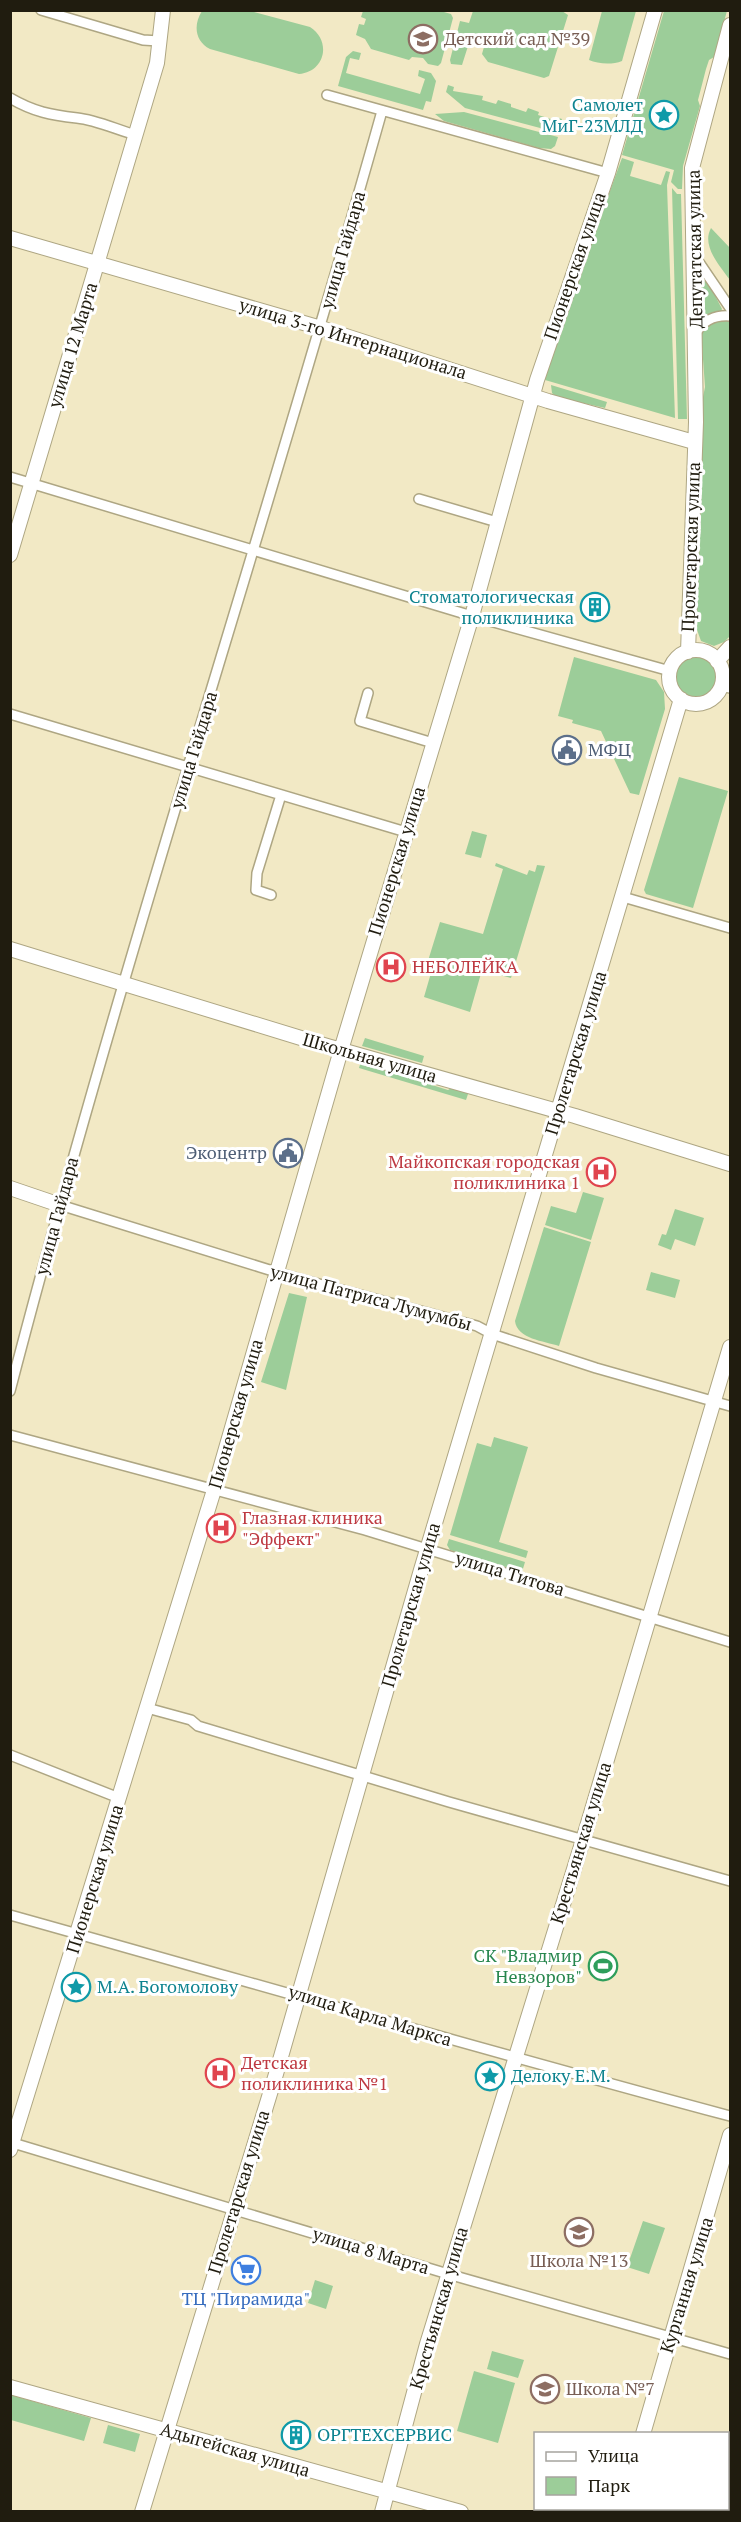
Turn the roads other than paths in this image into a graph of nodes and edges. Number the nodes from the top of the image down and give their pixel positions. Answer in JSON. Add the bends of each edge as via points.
{"nodes":[{"id":1,"x":41,"y":10,"type":"edge"},
{"id":2,"x":163,"y":10,"type":"edge"},
{"id":3,"x":655,"y":10,"type":"edge"},
{"id":4,"x":730,"y":25,"type":"edge"},
{"id":5,"x":159,"y":41,"type":"junction"},
{"id":6,"x":327,"y":95,"type":"dead end"},
{"id":7,"x":10,"y":98,"type":"edge"},
{"id":8,"x":382,"y":111,"type":"junction"},
{"id":9,"x":136,"y":135,"type":"junction"},
{"id":10,"x":608,"y":173,"type":"junction"},
{"id":11,"x":10,"y":238,"type":"edge"},
{"id":12,"x":694,"y":255,"type":"junction"},
{"id":13,"x":97,"y":264,"type":"junction"},
{"id":14,"x":730,"y":308,"type":"edge"},
{"id":15,"x":730,"y":316,"type":"edge"},
{"id":16,"x":321,"y":328,"type":"junction"},
{"id":17,"x":696,"y":333,"type":"junction"},
{"id":18,"x":532,"y":396,"type":"junction"},
{"id":19,"x":694,"y":442,"type":"junction"},
{"id":20,"x":10,"y":477,"type":"edge"},
{"id":21,"x":32,"y":484,"type":"junction"},
{"id":22,"x":419,"y":499,"type":"dead end"},
{"id":23,"x":497,"y":522,"type":"junction"},
{"id":24,"x":255,"y":550,"type":"junction"},
{"id":25,"x":10,"y":555,"type":"edge"},
{"id":26,"x":472,"y":616,"type":"junction"},
{"id":27,"x":730,"y":647,"type":"edge"},
{"id":28,"x":688,"y":652,"type":"junction"},
{"id":29,"x":717,"y":661,"type":"junction"},
{"id":30,"x":670,"y":671,"type":"junction"},
{"id":31,"x":726,"y":687,"type":"edge"},
{"id":32,"x":368,"y":693,"type":"dead end"},
{"id":33,"x":681,"y":699,"type":"junction"},
{"id":34,"x":10,"y":714,"type":"edge"},
{"id":35,"x":433,"y":743,"type":"junction"},
{"id":36,"x":188,"y":769,"type":"junction"},
{"id":37,"x":281,"y":795,"type":"junction"},
{"id":38,"x":406,"y":832,"type":"junction"},
{"id":39,"x":271,"y":896,"type":"dead end"},
{"id":40,"x":623,"y":897,"type":"junction"},
{"id":41,"x":730,"y":927,"type":"edge"},
{"id":42,"x":10,"y":949,"type":"edge"},
{"id":43,"x":122,"y":984,"type":"junction"},
{"id":44,"x":341,"y":1050,"type":"junction"},
{"id":45,"x":558,"y":1111,"type":"junction"},
{"id":46,"x":730,"y":1164,"type":"edge"},
{"id":47,"x":10,"y":1188,"type":"edge"},
{"id":48,"x":60,"y":1204,"type":"junction"},
{"id":49,"x":278,"y":1272,"type":"junction"},
{"id":50,"x":492,"y":1334,"type":"junction"},
{"id":51,"x":730,"y":1347,"type":"edge"},
{"id":52,"x":10,"y":1391,"type":"edge"},
{"id":53,"x":714,"y":1402,"type":"junction"},
{"id":54,"x":730,"y":1406,"type":"edge"},
{"id":55,"x":10,"y":1435,"type":"edge"},
{"id":56,"x":214,"y":1490,"type":"junction"},
{"id":57,"x":428,"y":1548,"type":"junction"},
{"id":58,"x":649,"y":1617,"type":"junction"},
{"id":59,"x":730,"y":1642,"type":"edge"},
{"id":60,"x":147,"y":1708,"type":"junction"},
{"id":61,"x":10,"y":1755,"type":"edge"},
{"id":62,"x":362,"y":1775,"type":"junction"},
{"id":63,"x":119,"y":1798,"type":"junction"},
{"id":64,"x":583,"y":1839,"type":"junction"},
{"id":65,"x":730,"y":1881,"type":"edge"},
{"id":66,"x":10,"y":1914,"type":"edge"},
{"id":67,"x":78,"y":1934,"type":"junction"},
{"id":68,"x":297,"y":1995,"type":"junction"},
{"id":69,"x":514,"y":2058,"type":"junction"},
{"id":70,"x":730,"y":2116,"type":"edge"},
{"id":71,"x":730,"y":2135,"type":"edge"},
{"id":72,"x":12,"y":2146,"type":"edge"},
{"id":73,"x":233,"y":2208,"type":"junction"},
{"id":74,"x":448,"y":2274,"type":"junction"},
{"id":75,"x":672,"y":2337,"type":"junction"},
{"id":76,"x":730,"y":2354,"type":"edge"},
{"id":77,"x":10,"y":2387,"type":"edge"},
{"id":78,"x":168,"y":2431,"type":"junction"},
{"id":79,"x":643,"y":2432,"type":"edge"},
{"id":80,"x":388,"y":2492,"type":"junction"},
{"id":81,"x":142,"y":2511,"type":"edge"},
{"id":82,"x":382,"y":2511,"type":"edge"},
{"id":83,"x":461,"y":2511,"type":"edge"}],
"edges":[{"from":1,"to":5,"type":"street","via":[[143,40]]},
{"from":2,"to":5,"type":"main road","name":"улица 12 Марта"},
{"from":3,"to":10,"type":"main road","name":"Пионерская улица"},
{"from":4,"to":12,"type":"main road","name":"Депутатская улица","via":[[692,168]]},
{"from":5,"to":9,"type":"main road","name":"улица 12 Марта","via":[[157,63]]},
{"from":6,"to":8,"type":"street"},
{"from":7,"to":9,"type":"street","via":[[53,116],[78,118]]},
{"from":8,"to":10,"type":"street"},
{"from":8,"to":16,"type":"street","name":"улица Гайдара"},
{"from":9,"to":13,"type":"main road","name":"улица 12 Марта"},
{"from":10,"to":18,"type":"main road","name":"Пионерская улица"},
{"from":11,"to":13,"type":"main road","name":"улица 3-го Интернационала"},
{"from":12,"to":14,"type":"street"},
{"from":12,"to":17,"type":"main road","name":"Депутатская улица"},
{"from":13,"to":16,"type":"main road","name":"улица 3-го Интернационала"},
{"from":13,"to":21,"type":"main road","name":"улица 12 Марта"},
{"from":15,"to":17,"type":"street","via":[[703,322]]},
{"from":16,"to":18,"type":"main road","name":"улица 3-го Интернационала"},
{"from":16,"to":24,"type":"street","name":"улица Гайдара"},
{"from":17,"to":19,"type":"main road","name":"Депутатская улица"},
{"from":18,"to":19,"type":"main road","name":"улица 3-го Интернационала"},
{"from":18,"to":23,"type":"main road","name":"Пионерская улица"},
{"from":19,"to":28,"type":"main road","name":"Пролетарская улица"},
{"from":20,"to":21,"type":"street"},
{"from":21,"to":24,"type":"street"},
{"from":21,"to":25,"type":"main road","name":"улица 12 Марта"},
{"from":22,"to":23,"type":"street"},
{"from":23,"to":26,"type":"main road","name":"Пионерская улица"},
{"from":24,"to":26,"type":"street"},
{"from":24,"to":36,"type":"street","name":"улица Гайдара"},
{"from":26,"to":30,"type":"street"},
{"from":26,"to":35,"type":"main road","name":"Пионерская улица"},
{"from":27,"to":29,"type":"main road"},
{"from":28,"to":29,"type":"main road","via":[[704,652]]},
{"from":28,"to":30,"type":"main road","via":[[676,660]]},
{"from":29,"to":31,"type":"main road"},
{"from":30,"to":33,"type":"main road","via":[[672,688]]},
{"from":31,"to":33,"type":"main road","via":[[704,703]]},
{"from":32,"to":35,"type":"street","via":[[360,721]]},
{"from":33,"to":40,"type":"main road","name":"Пролетарская улица"},
{"from":34,"to":36,"type":"street"},
{"from":35,"to":38,"type":"main road","name":"Пионерская улица"},
{"from":36,"to":37,"type":"street"},
{"from":36,"to":43,"type":"street","name":"улица Гайдара"},
{"from":37,"to":38,"type":"street"},
{"from":37,"to":39,"type":"street","via":[[257,873],[256,890]]},
{"from":38,"to":44,"type":"main road","name":"Пионерская улица"},
{"from":40,"to":41,"type":"street"},
{"from":40,"to":45,"type":"main road","name":"Пролетарская улица"},
{"from":42,"to":43,"type":"main road","name":"Школьная улица"},
{"from":43,"to":44,"type":"main road","name":"Школьная улица"},
{"from":43,"to":48,"type":"street","name":"улица Гайдара"},
{"from":44,"to":45,"type":"main road","name":"Школьная улица"},
{"from":44,"to":49,"type":"main road","name":"Пионерская улица"},
{"from":45,"to":46,"type":"main road","name":"Школьная улица"},
{"from":45,"to":50,"type":"main road","name":"Пролетарская улица"},
{"from":47,"to":48,"type":"main road","name":"улица Патриса Лумумбы"},
{"from":48,"to":49,"type":"street","name":"улица Патриса Лумумбы"},
{"from":48,"to":52,"type":"street","name":"улица Гайдара"},
{"from":49,"to":50,"type":"street","name":"улица Патриса Лумумбы","via":[[477,1326]]},
{"from":49,"to":56,"type":"main road","name":"Пионерская улица"},
{"from":50,"to":53,"type":"street","name":"улица Патриса Лумумбы"},
{"from":50,"to":57,"type":"main road","name":"Пролетарская улица"},
{"from":51,"to":53,"type":"main road","name":"Крестьянская улица"},
{"from":53,"to":54,"type":"street","name":"улица Патриса Лумумбы"},
{"from":53,"to":58,"type":"main road","name":"Крестьянская улица"},
{"from":55,"to":56,"type":"street","name":"улица Титова"},
{"from":56,"to":57,"type":"street","name":"улица Титова"},
{"from":56,"to":60,"type":"main road","name":"Пионерская улица"},
{"from":57,"to":58,"type":"street","name":"улица Титова"},
{"from":57,"to":62,"type":"main road","name":"Пролетарская улица"},
{"from":58,"to":59,"type":"street","name":"улица Титова"},
{"from":58,"to":64,"type":"main road","name":"Крестьянская улица"},
{"from":60,"to":62,"type":"street"},
{"from":60,"to":63,"type":"main road","name":"Пионерская улица"},
{"from":61,"to":63,"type":"street"},
{"from":62,"to":64,"type":"street"},
{"from":62,"to":68,"type":"main road","name":"Пролетарская улица"},
{"from":63,"to":67,"type":"main road","name":"Пионерская улица"},
{"from":64,"to":65,"type":"street"},
{"from":64,"to":69,"type":"main road","name":"Крестьянская улица"},
{"from":66,"to":67,"type":"street","name":"улица Карла Маркса"},
{"from":67,"to":68,"type":"street","name":"улица Карла Маркса"},
{"from":67,"to":72,"type":"main road","name":"Пионерская улица"},
{"from":68,"to":69,"type":"street","name":"улица Карла Маркса"},
{"from":68,"to":73,"type":"main road","name":"Пролетарская улица"},
{"from":69,"to":70,"type":"street","name":"улица Карла Маркса"},
{"from":69,"to":74,"type":"main road","name":"Крестьянская улица"},
{"from":71,"to":75,"type":"main road","name":"Курганная улица"},
{"from":72,"to":73,"type":"street","name":"улица 8 Марта"},
{"from":73,"to":74,"type":"street","name":"улица 8 Марта"},
{"from":73,"to":78,"type":"main road","name":"Пролетарская улица"},
{"from":74,"to":75,"type":"street","name":"улица 8 Марта"},
{"from":74,"to":80,"type":"main road","name":"Крестьянская улица"},
{"from":75,"to":76,"type":"street","name":"улица 8 Марта"},
{"from":75,"to":79,"type":"main road","name":"Курганная улица"},
{"from":77,"to":78,"type":"main road","name":"Адыгейская улица"},
{"from":78,"to":80,"type":"main road","name":"Адыгейская улица"},
{"from":78,"to":81,"type":"main road","name":"Пролетарская улица"},
{"from":80,"to":82,"type":"main road","name":"Крестьянская улица"},
{"from":80,"to":83,"type":"main road","name":"Адыгейская улица"}]}
